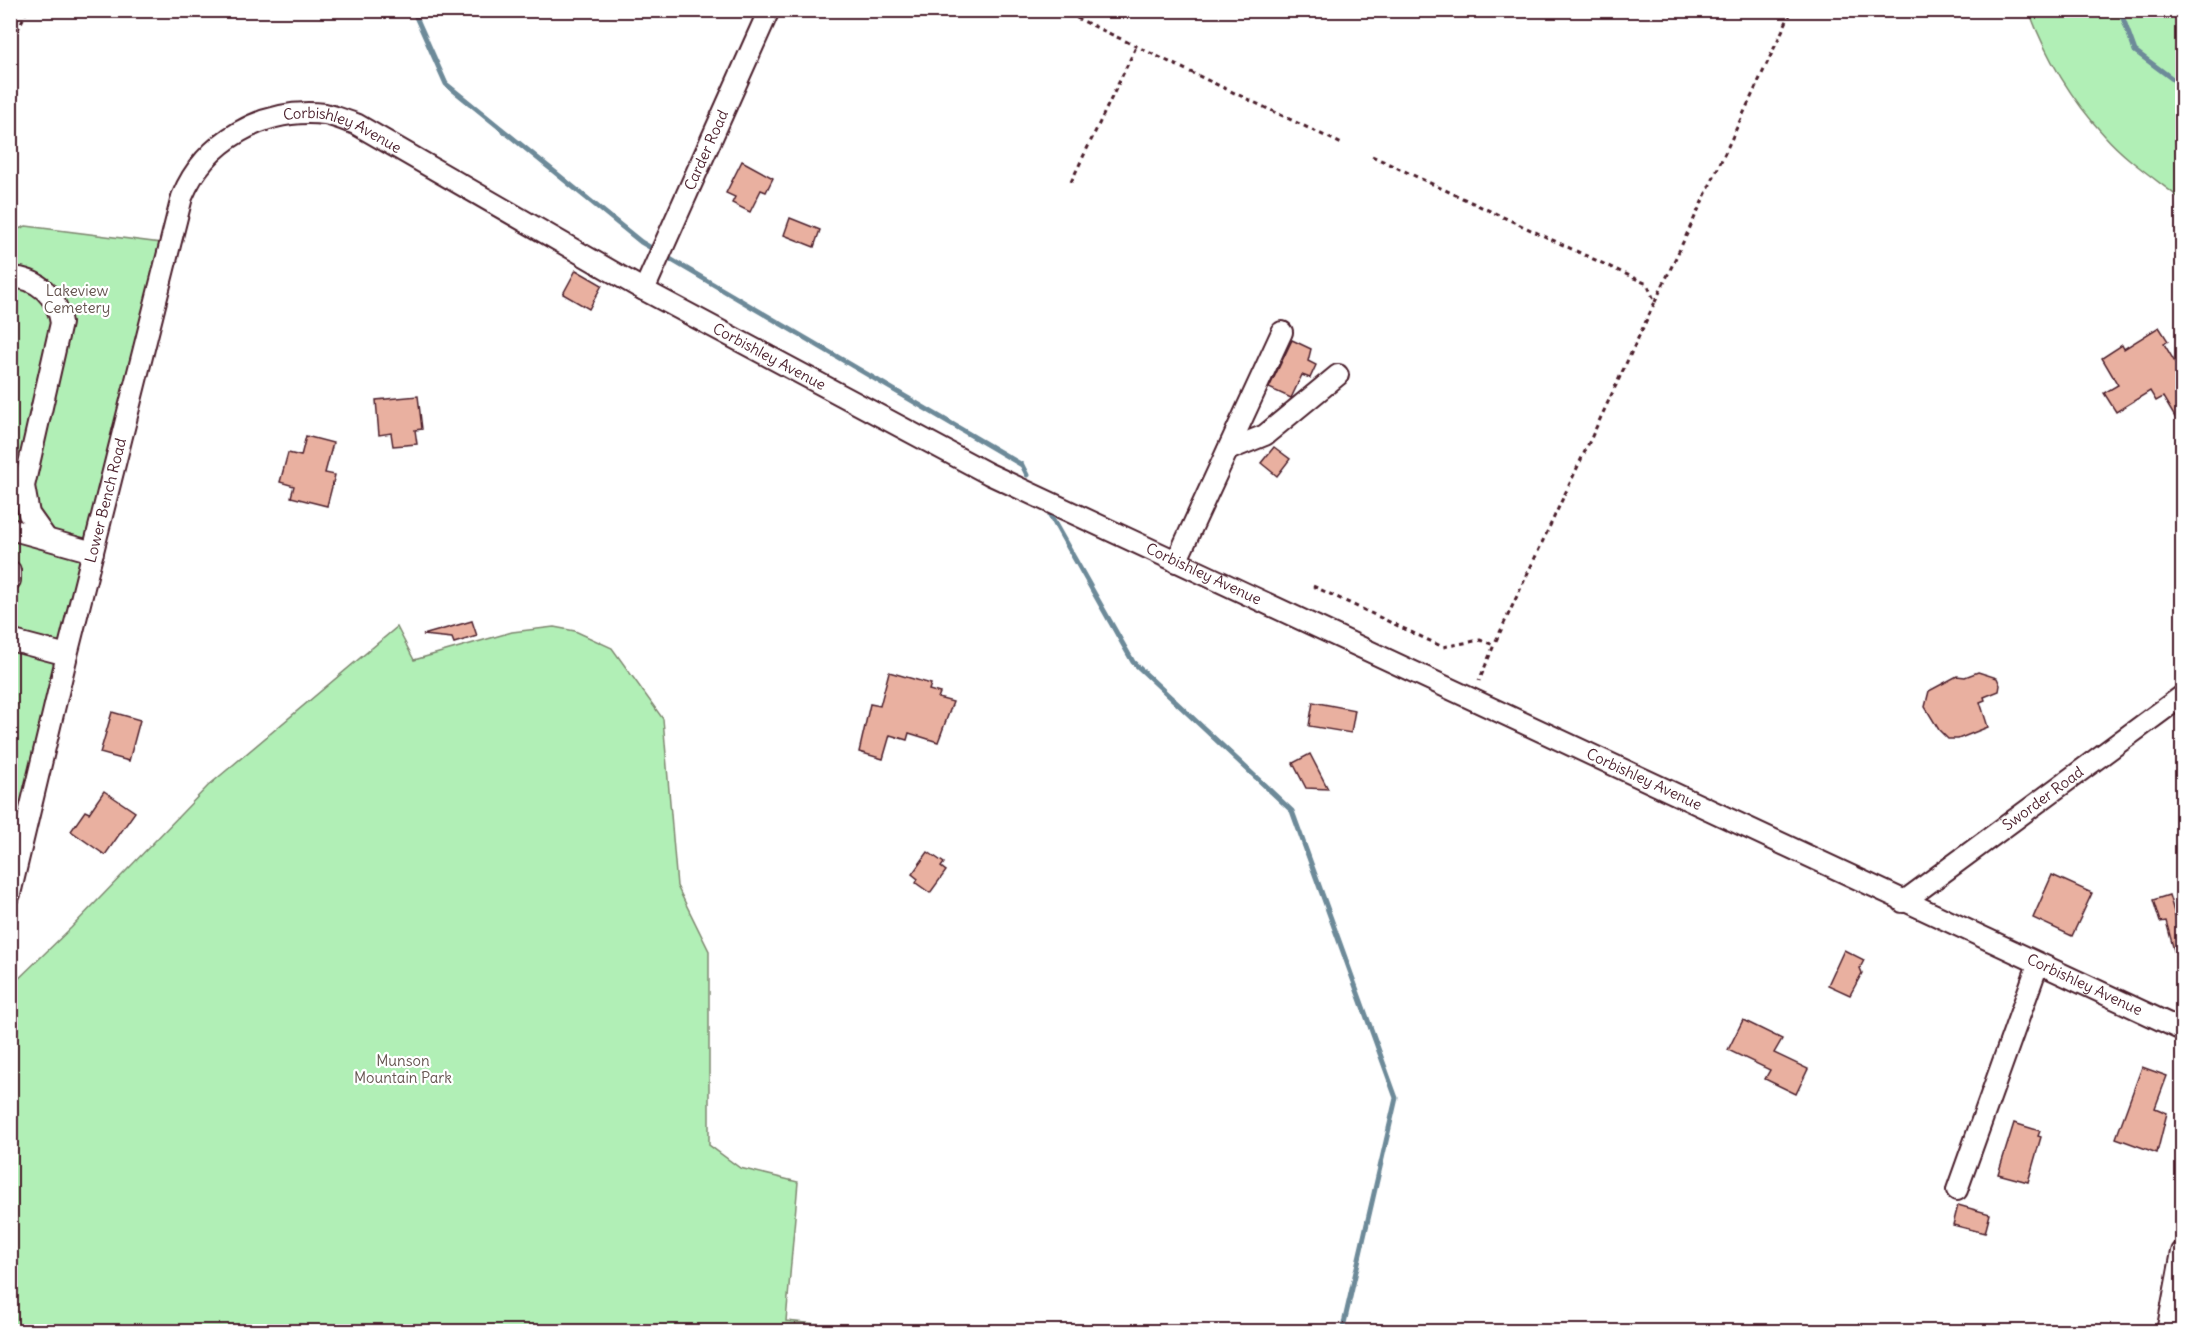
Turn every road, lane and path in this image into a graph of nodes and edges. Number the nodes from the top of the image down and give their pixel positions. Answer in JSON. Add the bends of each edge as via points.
{"nodes":[{"id":1,"x":27,"y":10,"type":"edge"},
{"id":2,"x":769,"y":10,"type":"edge"},
{"id":3,"x":1059,"y":10,"type":"edge"},
{"id":4,"x":1792,"y":10,"type":"edge"},
{"id":5,"x":10,"y":47,"type":"edge"},
{"id":6,"x":1137,"y":47,"type":"junction"},
{"id":7,"x":243,"y":130,"type":"joint"},
{"id":8,"x":1344,"y":145,"type":"dead end"},
{"id":9,"x":1372,"y":156,"type":"dead end"},
{"id":10,"x":1071,"y":182,"type":"dead end"},
{"id":11,"x":10,"y":277,"type":"edge"},
{"id":12,"x":644,"y":290,"type":"junction"},
{"id":13,"x":1654,"y":302,"type":"junction"},
{"id":14,"x":1282,"y":332,"type":"dead end"},
{"id":15,"x":1338,"y":375,"type":"dead end"},
{"id":16,"x":1228,"y":450,"type":"junction"},
{"id":17,"x":10,"y":529,"type":"edge"},
{"id":18,"x":46,"y":538,"type":"junction"},
{"id":19,"x":93,"y":552,"type":"junction"},
{"id":20,"x":1176,"y":562,"type":"junction"},
{"id":21,"x":10,"y":571,"type":"edge"},
{"id":22,"x":10,"y":580,"type":"edge"},
{"id":23,"x":1313,"y":586,"type":"dead end"},
{"id":24,"x":10,"y":640,"type":"edge"},
{"id":25,"x":1494,"y":645,"type":"junction"},
{"id":26,"x":67,"y":655,"type":"junction"},
{"id":27,"x":2182,"y":696,"type":"edge"},
{"id":28,"x":1471,"y":700,"type":"junction"},
{"id":29,"x":10,"y":894,"type":"edge"},
{"id":30,"x":1903,"y":902,"type":"junction"},
{"id":31,"x":2038,"y":964,"type":"junction"},
{"id":32,"x":2182,"y":1030,"type":"edge"},
{"id":33,"x":1957,"y":1190,"type":"dead end"},
{"id":34,"x":2182,"y":1252,"type":"edge"},
{"id":35,"x":2167,"y":1332,"type":"edge"}],
"edges":[{"from":1,"to":5,"type":"path"},
{"from":2,"to":12,"type":"street","name":"Carder Road"},
{"from":3,"to":6,"type":"path"},
{"from":4,"to":13,"type":"path"},
{"from":6,"to":8,"type":"path"},
{"from":6,"to":10,"type":"path"},
{"from":7,"to":12,"type":"street","name":"Corbishley Avenue","via":[[274,117],[305,113],[356,124]]},
{"from":7,"to":19,"type":"street","name":"Lower Bench Road","via":[[200,164],[182,198]]},
{"from":9,"to":13,"type":"path","via":[[1647,284]]},
{"from":11,"to":18,"type":"street","via":[[28,279],[50,295],[61,323],[24,486],[29,514]]},
{"from":12,"to":20,"type":"street","name":"Corbishley Avenue","via":[[989,474]]},
{"from":13,"to":25,"type":"path"},
{"from":14,"to":16,"type":"street"},
{"from":15,"to":16,"type":"street","via":[[1265,435]]},
{"from":16,"to":20,"type":"street"},
{"from":17,"to":18,"type":"street"},
{"from":18,"to":19,"type":"street"},
{"from":19,"to":26,"type":"street","name":"Lower Bench Road"},
{"from":20,"to":28,"type":"street","name":"Corbishley Avenue"},
{"from":21,"to":22,"type":"street"},
{"from":23,"to":25,"type":"path","via":[[1443,648],[1480,640]]},
{"from":24,"to":26,"type":"street"},
{"from":25,"to":28,"type":"path"},
{"from":26,"to":29,"type":"street","name":"Lower Bench Road"},
{"from":27,"to":30,"type":"street","name":"Sworder Road"},
{"from":28,"to":30,"type":"street","name":"Corbishley Avenue"},
{"from":30,"to":31,"type":"street","name":"Corbishley Avenue"},
{"from":31,"to":32,"type":"street","name":"Corbishley Avenue"},
{"from":31,"to":33,"type":"street"},
{"from":34,"to":35,"type":"street"}]}
